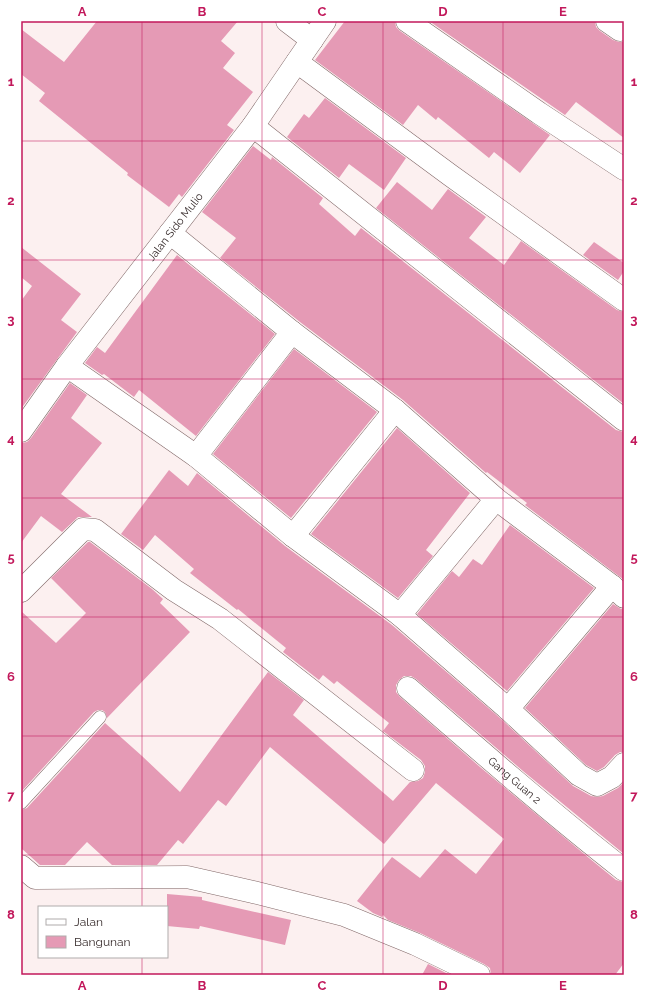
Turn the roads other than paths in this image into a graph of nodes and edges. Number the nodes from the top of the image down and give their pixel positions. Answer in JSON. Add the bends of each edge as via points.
{"nodes":[{"id":1,"x":287,"y":21,"type":"edge"},
{"id":2,"x":325,"y":21,"type":"edge"},
{"id":3,"x":407,"y":21,"type":"edge"},
{"id":4,"x":312,"y":40,"type":"junction"},
{"id":5,"x":297,"y":62,"type":"junction"},
{"id":6,"x":253,"y":126,"type":"junction"},
{"id":7,"x":624,"y":169,"type":"edge"},
{"id":8,"x":170,"y":233,"type":"junction"},
{"id":9,"x":624,"y":300,"type":"edge"},
{"id":10,"x":292,"y":332,"type":"junction"},
{"id":11,"x":67,"y":366,"type":"junction"},
{"id":12,"x":396,"y":410,"type":"junction"},
{"id":13,"x":624,"y":420,"type":"edge"},
{"id":14,"x":21,"y":430,"type":"edge"},
{"id":15,"x":196,"y":456,"type":"junction"},
{"id":16,"x":496,"y":499,"type":"junction"},
{"id":17,"x":292,"y":536,"type":"junction"},
{"id":18,"x":21,"y":591,"type":"edge"},
{"id":19,"x":618,"y":591,"type":"edge"},
{"id":20,"x":400,"y":615,"type":"junction"},
{"id":21,"x":408,"y":688,"type":"dead end"},
{"id":22,"x":508,"y":709,"type":"junction"},
{"id":23,"x":100,"y":717,"type":"dead end"},
{"id":24,"x":624,"y":764,"type":"edge"},
{"id":25,"x":413,"y":770,"type":"dead end"},
{"id":26,"x":21,"y":804,"type":"edge"},
{"id":27,"x":624,"y":870,"type":"edge"},
{"id":28,"x":26,"y":876,"type":"edge"},
{"id":29,"x":479,"y":975,"type":"edge"}],
"edges":[{"from":1,"to":4,"type":"street"},
{"from":2,"to":4,"type":"street","name":"Jalan Sido Mulio"},
{"from":3,"to":7,"type":"street"},
{"from":4,"to":5,"type":"street","name":"Jalan Sido Mulio"},
{"from":5,"to":6,"type":"street","name":"Jalan Sido Mulio"},
{"from":5,"to":9,"type":"street"},
{"from":6,"to":8,"type":"street","name":"Jalan Sido Mulio"},
{"from":6,"to":13,"type":"street"},
{"from":8,"to":10,"type":"street"},
{"from":8,"to":11,"type":"street","name":"Jalan Sido Mulio"},
{"from":10,"to":12,"type":"street"},
{"from":10,"to":15,"type":"street"},
{"from":11,"to":14,"type":"street","name":"Jalan Sido Mulio"},
{"from":11,"to":15,"type":"street"},
{"from":12,"to":16,"type":"street"},
{"from":12,"to":17,"type":"street"},
{"from":15,"to":17,"type":"street"},
{"from":16,"to":19,"type":"street"},
{"from":16,"to":20,"type":"street"},
{"from":17,"to":20,"type":"street"},
{"from":18,"to":25,"type":"street","via":[[83,529],[95,530],[174,590],[220,619]]},
{"from":19,"to":22,"type":"street"},
{"from":20,"to":22,"type":"street"},
{"from":21,"to":27,"type":"street","name":"Gang Guan 2","via":[[516,782]]},
{"from":22,"to":24,"type":"street","via":[[579,775],[597,785],[612,777]]},
{"from":23,"to":26,"type":"lane"},
{"from":28,"to":29,"type":"street","via":[[194,878],[344,915],[415,944]]}]}
